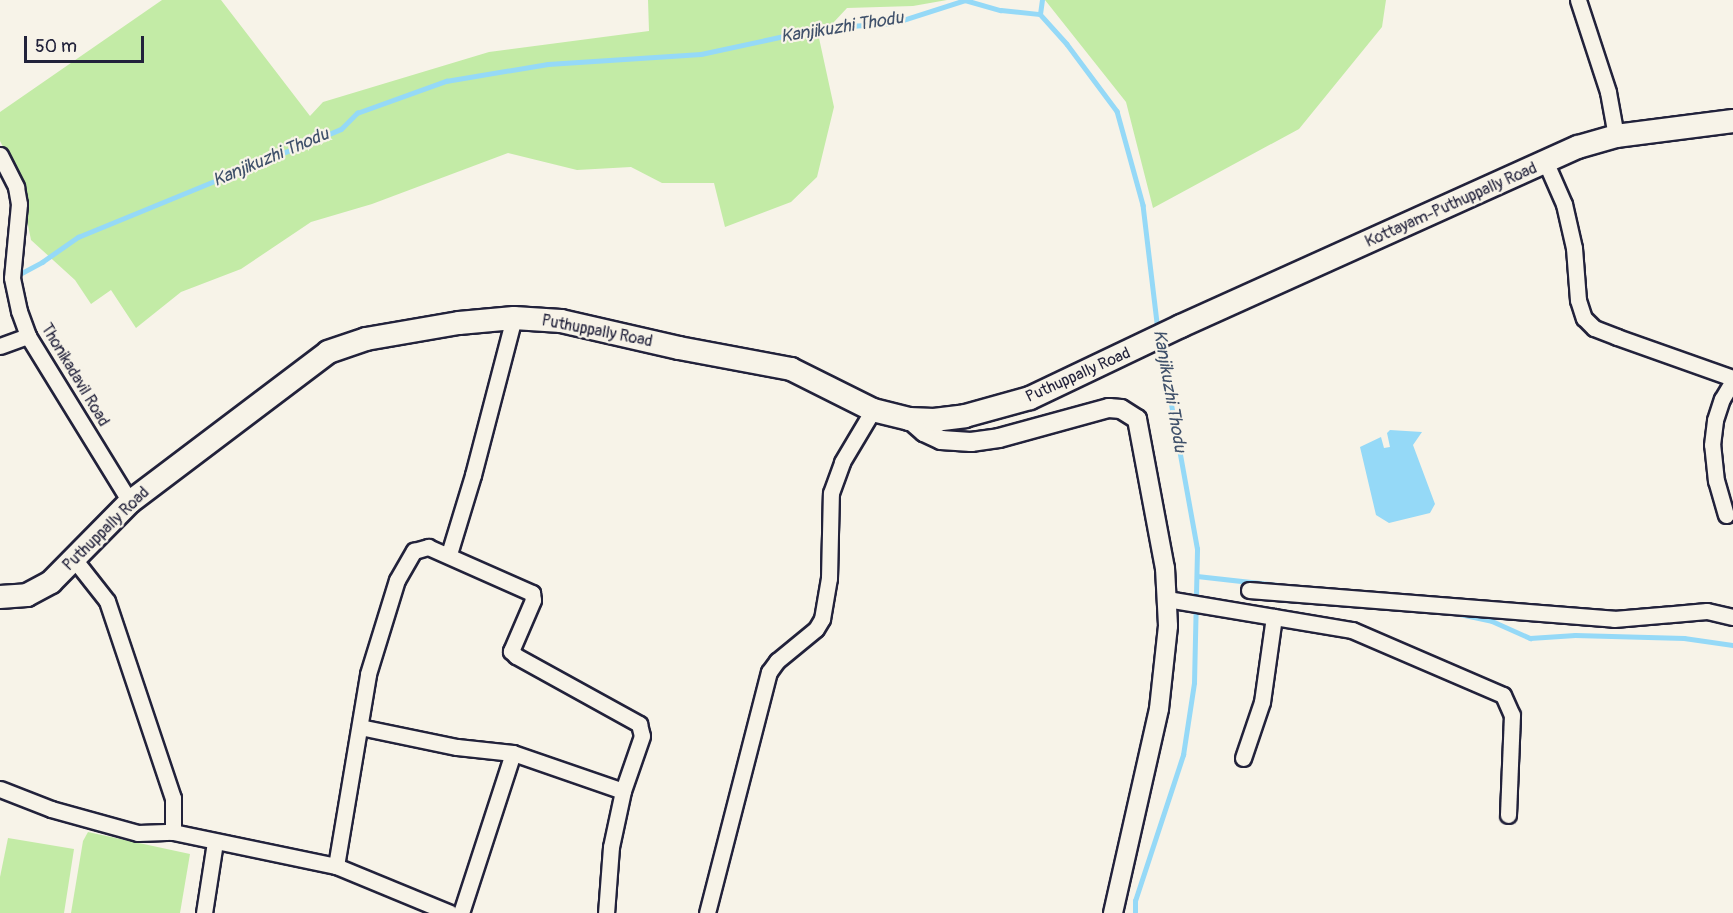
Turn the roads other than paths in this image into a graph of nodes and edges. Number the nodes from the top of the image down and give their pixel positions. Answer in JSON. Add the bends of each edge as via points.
{"nodes":[{"id":1,"x":1578,"y":0,"type":"edge"},
{"id":2,"x":1733,"y":121,"type":"edge"},
{"id":3,"x":1616,"y":136,"type":"junction"},
{"id":4,"x":0,"y":155,"type":"edge"},
{"id":5,"x":1546,"y":163,"type":"junction"},
{"id":6,"x":514,"y":318,"type":"junction"},
{"id":7,"x":28,"y":336,"type":"junction"},
{"id":8,"x":1148,"y":343,"type":"joint"},
{"id":9,"x":0,"y":346,"type":"edge"},
{"id":10,"x":1733,"y":380,"type":"edge"},
{"id":11,"x":873,"y":410,"type":"junction"},
{"id":12,"x":909,"y":419,"type":"junction"},
{"id":13,"x":130,"y":502,"type":"junction"},
{"id":14,"x":1726,"y":515,"type":"dead end"},
{"id":15,"x":449,"y":554,"type":"junction"},
{"id":16,"x":74,"y":560,"type":"junction"},
{"id":17,"x":1249,"y":590,"type":"dead end"},
{"id":18,"x":0,"y":597,"type":"edge"},
{"id":19,"x":1167,"y":599,"type":"junction"},
{"id":20,"x":1274,"y":617,"type":"junction"},
{"id":21,"x":1733,"y":617,"type":"edge"},
{"id":22,"x":360,"y":726,"type":"junction"},
{"id":23,"x":513,"y":753,"type":"junction"},
{"id":24,"x":1243,"y":758,"type":"dead end"},
{"id":25,"x":0,"y":789,"type":"edge"},
{"id":26,"x":623,"y":791,"type":"junction"},
{"id":27,"x":1508,"y":815,"type":"dead end"},
{"id":28,"x":173,"y":832,"type":"junction"},
{"id":29,"x":215,"y":842,"type":"junction"},
{"id":30,"x":336,"y":866,"type":"junction"},
{"id":31,"x":204,"y":913,"type":"edge"},
{"id":32,"x":450,"y":913,"type":"edge"},
{"id":33,"x":461,"y":913,"type":"edge"},
{"id":34,"x":606,"y":913,"type":"edge"},
{"id":35,"x":707,"y":913,"type":"edge"},
{"id":36,"x":1113,"y":913,"type":"edge"}],
"edges":[{"from":1,"to":3,"type":"street","via":[[1608,92]]},
{"from":2,"to":3,"type":"main road","name":"Kottayam-Puthuppally Road"},
{"from":3,"to":5,"type":"main road","name":"Kottayam-Puthuppally Road","via":[[1578,147]]},
{"from":4,"to":7,"type":"street","name":"Thonikadavil Road","via":[[16,187],[19,204],[12,278]]},
{"from":5,"to":8,"type":"main road","name":"Kottayam-Puthuppally Road"},
{"from":5,"to":10,"type":"street","via":[[1564,204],[1584,318],[1594,328]]},
{"from":6,"to":11,"type":"main road","name":"Puthuppally Road","via":[[561,321],[791,369]]},
{"from":6,"to":13,"type":"main road","name":"Puthuppally Road","via":[[366,339],[328,352]]},
{"from":6,"to":15,"type":"street"},
{"from":7,"to":9,"type":"street"},
{"from":7,"to":13,"type":"street","name":"Thonikadavil Road"},
{"from":8,"to":12,"type":"main road","name":"Puthuppally Road","via":[[1030,398],[965,416]]},
{"from":10,"to":14,"type":"street","via":[[1715,420],[1712,445],[1716,481]]},
{"from":11,"to":12,"type":"main road","name":"Puthuppally Road"},
{"from":11,"to":35,"type":"street","via":[[842,462],[831,493],[829,578],[822,619],[769,672]]},
{"from":12,"to":19,"type":"street","via":[[941,440],[971,442],[999,438],[1090,411],[1109,408],[1130,413],[1137,419],[1144,452]]},
{"from":13,"to":16,"type":"main road","name":"Puthuppally Road"},
{"from":15,"to":22,"type":"street","via":[[428,547],[414,551],[397,580],[368,674]]},
{"from":15,"to":26,"type":"street","via":[[532,593],[533,600],[512,646],[516,656],[639,724],[642,736]]},
{"from":16,"to":18,"type":"main road","name":"Puthuppally Road","via":[[51,582],[27,595]]},
{"from":16,"to":28,"type":"street","via":[[107,601],[173,798]]},
{"from":17,"to":21,"type":"street","via":[[1614,619],[1707,611]]},
{"from":19,"to":20,"type":"street"},
{"from":19,"to":36,"type":"street","via":[[1159,709]]},
{"from":20,"to":24,"type":"street","via":[[1262,702]]},
{"from":20,"to":27,"type":"street","via":[[1352,630],[1503,695],[1512,715]]},
{"from":22,"to":23,"type":"street","via":[[447,746]]},
{"from":22,"to":30,"type":"street"},
{"from":23,"to":26,"type":"street"},
{"from":23,"to":33,"type":"street"},
{"from":25,"to":28,"type":"street","via":[[51,809],[138,833]]},
{"from":26,"to":34,"type":"street","via":[[611,847]]},
{"from":28,"to":29,"type":"street"},
{"from":29,"to":30,"type":"street"},
{"from":29,"to":31,"type":"street"},
{"from":30,"to":32,"type":"street"}]}
